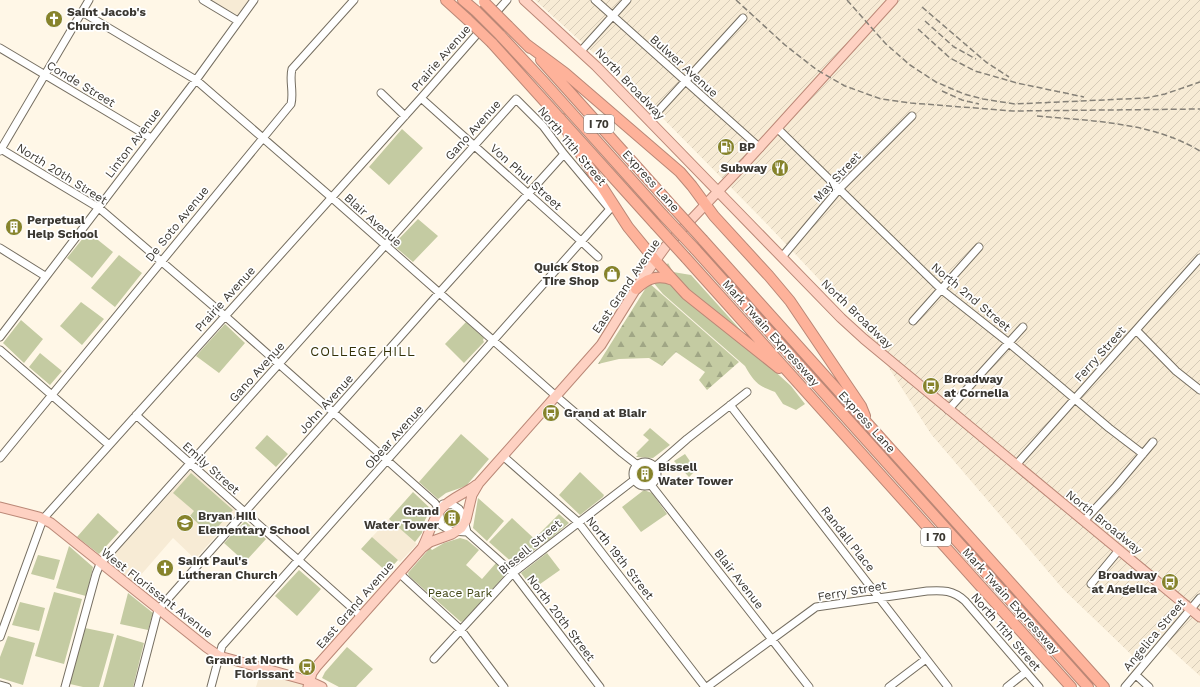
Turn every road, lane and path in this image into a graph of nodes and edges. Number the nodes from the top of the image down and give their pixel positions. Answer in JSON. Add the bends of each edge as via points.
{"nodes":[{"id":1,"x":89,"y":0,"type":"edge"},
{"id":2,"x":203,"y":0,"type":"edge"},
{"id":3,"x":254,"y":0,"type":"edge"},
{"id":4,"x":354,"y":0,"type":"edge"},
{"id":5,"x":446,"y":0,"type":"edge"},
{"id":6,"x":463,"y":0,"type":"edge"},
{"id":7,"x":507,"y":0,"type":"edge"},
{"id":8,"x":524,"y":0,"type":"edge"},
{"id":9,"x":595,"y":0,"type":"edge"},
{"id":10,"x":627,"y":0,"type":"edge"},
{"id":11,"x":894,"y":0,"type":"edge"},
{"id":12,"x":483,"y":1,"type":"edge"},
{"id":13,"x":82,"y":12,"type":"junction"},
{"id":14,"x":612,"y":16,"type":"junction"},
{"id":15,"x":743,"y":18,"type":"dead end"},
{"id":16,"x":238,"y":21,"type":"junction"},
{"id":17,"x":526,"y":44,"type":"junction"},
{"id":18,"x":0,"y":48,"type":"edge"},
{"id":19,"x":581,"y":51,"type":"junction"},
{"id":20,"x":45,"y":75,"type":"junction"},
{"id":21,"x":196,"y":80,"type":"junction"},
{"id":22,"x":685,"y":81,"type":"junction"},
{"id":23,"x":381,"y":93,"type":"dead end"},
{"id":24,"x":421,"y":98,"type":"junction"},
{"id":25,"x":516,"y":99,"type":"joint"},
{"id":26,"x":405,"y":116,"type":"junction"},
{"id":27,"x":912,"y":116,"type":"dead end"},
{"id":28,"x":560,"y":118,"type":"junction"},
{"id":29,"x":649,"y":121,"type":"junction"},
{"id":30,"x":777,"y":128,"type":"junction"},
{"id":31,"x":151,"y":138,"type":"junction"},
{"id":32,"x":263,"y":138,"type":"junction"},
{"id":33,"x":474,"y":145,"type":"junction"},
{"id":34,"x":760,"y":148,"type":"junction"},
{"id":35,"x":1,"y":150,"type":"edge"},
{"id":36,"x":564,"y":154,"type":"junction"},
{"id":37,"x":839,"y":189,"type":"junction"},
{"id":38,"x":719,"y":191,"type":"junction"},
{"id":39,"x":528,"y":194,"type":"junction"},
{"id":40,"x":331,"y":197,"type":"junction"},
{"id":41,"x":705,"y":205,"type":"junction"},
{"id":42,"x":99,"y":208,"type":"junction"},
{"id":43,"x":610,"y":210,"type":"joint"},
{"id":44,"x":582,"y":242,"type":"junction"},
{"id":45,"x":385,"y":245,"type":"junction"},
{"id":46,"x":979,"y":247,"type":"dead end"},
{"id":47,"x":0,"y":248,"type":"edge"},
{"id":48,"x":782,"y":257,"type":"junction"},
{"id":49,"x":598,"y":258,"type":"dead end"},
{"id":50,"x":1200,"y":258,"type":"edge"},
{"id":51,"x":655,"y":260,"type":"junction"},
{"id":52,"x":161,"y":261,"type":"junction"},
{"id":53,"x":46,"y":276,"type":"junction"},
{"id":54,"x":672,"y":280,"type":"junction"},
{"id":55,"x":636,"y":289,"type":"junction"},
{"id":56,"x":942,"y":290,"type":"junction"},
{"id":57,"x":439,"y":293,"type":"junction"},
{"id":58,"x":225,"y":316,"type":"junction"},
{"id":59,"x":913,"y":321,"type":"dead end"},
{"id":60,"x":1023,"y":328,"type":"dead end"},
{"id":61,"x":1136,"y":330,"type":"junction"},
{"id":62,"x":0,"y":337,"type":"edge"},
{"id":63,"x":494,"y":342,"type":"junction"},
{"id":64,"x":1008,"y":343,"type":"junction"},
{"id":65,"x":0,"y":350,"type":"edge"},
{"id":66,"x":279,"y":364,"type":"junction"},
{"id":67,"x":801,"y":386,"type":"junction"},
{"id":68,"x":1200,"y":390,"type":"edge"},
{"id":69,"x":747,"y":392,"type":"dead end"},
{"id":70,"x":52,"y":396,"type":"junction"},
{"id":71,"x":556,"y":396,"type":"junction"},
{"id":72,"x":1074,"y":399,"type":"junction"},
{"id":73,"x":730,"y":405,"type":"junction"},
{"id":74,"x":948,"y":410,"type":"junction"},
{"id":75,"x":333,"y":412,"type":"junction"},
{"id":76,"x":136,"y":415,"type":"junction"},
{"id":77,"x":869,"y":426,"type":"junction"},
{"id":78,"x":1153,"y":442,"type":"dead end"},
{"id":79,"x":109,"y":445,"type":"junction"},
{"id":80,"x":1143,"y":454,"type":"junction"},
{"id":81,"x":503,"y":456,"type":"junction"},
{"id":82,"x":0,"y":458,"type":"edge"},
{"id":83,"x":387,"y":461,"type":"junction"},
{"id":84,"x":190,"y":464,"type":"junction"},
{"id":85,"x":636,"y":464,"type":"junction"},
{"id":86,"x":1016,"y":465,"type":"junction"},
{"id":87,"x":655,"y":467,"type":"junction"},
{"id":88,"x":634,"y":480,"type":"junction"},
{"id":89,"x":479,"y":483,"type":"junction"},
{"id":90,"x":652,"y":485,"type":"junction"},
{"id":91,"x":435,"y":503,"type":"junction"},
{"id":92,"x":445,"y":504,"type":"junction"},
{"id":93,"x":0,"y":507,"type":"edge"},
{"id":94,"x":244,"y":513,"type":"junction"},
{"id":95,"x":438,"y":513,"type":"junction"},
{"id":96,"x":43,"y":518,"type":"junction"},
{"id":97,"x":1084,"y":521,"type":"junction"},
{"id":98,"x":578,"y":522,"type":"junction"},
{"id":99,"x":463,"y":529,"type":"junction"},
{"id":100,"x":422,"y":548,"type":"junction"},
{"id":101,"x":1120,"y":550,"type":"junction"},
{"id":102,"x":298,"y":560,"type":"junction"},
{"id":103,"x":100,"y":564,"type":"junction"},
{"id":104,"x":399,"y":573,"type":"junction"},
{"id":105,"x":513,"y":573,"type":"junction"},
{"id":106,"x":1091,"y":584,"type":"dead end"},
{"id":107,"x":954,"y":593,"type":"joint"},
{"id":108,"x":879,"y":598,"type":"junction"},
{"id":109,"x":1200,"y":598,"type":"edge"},
{"id":110,"x":1190,"y":609,"type":"junction"},
{"id":111,"x":158,"y":610,"type":"junction"},
{"id":112,"x":361,"y":616,"type":"junction"},
{"id":113,"x":1200,"y":617,"type":"edge"},
{"id":114,"x":461,"y":630,"type":"junction"},
{"id":115,"x":0,"y":637,"type":"edge"},
{"id":116,"x":772,"y":639,"type":"junction"},
{"id":117,"x":219,"y":656,"type":"junction"},
{"id":118,"x":434,"y":659,"type":"dead end"},
{"id":119,"x":926,"y":659,"type":"junction"},
{"id":120,"x":1026,"y":672,"type":"junction"},
{"id":121,"x":1136,"y":675,"type":"junction"},
{"id":122,"x":308,"y":684,"type":"edge"},
{"id":123,"x":0,"y":685,"type":"edge"},
{"id":124,"x":7,"y":687,"type":"edge"},
{"id":125,"x":65,"y":687,"type":"edge"},
{"id":126,"x":138,"y":687,"type":"edge"},
{"id":127,"x":211,"y":687,"type":"edge"},
{"id":128,"x":322,"y":687,"type":"edge"},
{"id":129,"x":504,"y":687,"type":"edge"},
{"id":130,"x":600,"y":687,"type":"edge"},
{"id":131,"x":706,"y":687,"type":"edge"},
{"id":132,"x":809,"y":687,"type":"edge"},
{"id":133,"x":888,"y":687,"type":"edge"},
{"id":134,"x":948,"y":687,"type":"edge"},
{"id":135,"x":1007,"y":687,"type":"edge"},
{"id":136,"x":1039,"y":687,"type":"edge"},
{"id":137,"x":1071,"y":687,"type":"edge"},
{"id":138,"x":1088,"y":687,"type":"edge"},
{"id":139,"x":1104,"y":687,"type":"edge"},
{"id":140,"x":1125,"y":687,"type":"edge"},
{"id":141,"x":1149,"y":687,"type":"edge"}],
"edges":[{"from":1,"to":13,"type":"street"},
{"from":2,"to":16,"type":"street"},
{"from":3,"to":16,"type":"street","name":"Linton Avenue"},
{"from":4,"to":32,"type":"street","name":"De Soto Avenue","via":[[292,69],[290,104]]},
{"from":5,"to":28,"type":"highway","name":"Mark Twain Expressway","number":"I 70","bridge":true,"via":[[492,44]]},
{"from":6,"to":138,"type":"highway","name":"Express Lane","bridge":true,"via":[[539,76]]},
{"from":7,"to":24,"type":"street","name":"Prairie Avenue"},
{"from":8,"to":19,"type":"main road","name":"North Broadway"},
{"from":9,"to":14,"type":"street","name":"Bulwer Avenue"},
{"from":10,"to":14,"type":"street"},
{"from":11,"to":30,"type":"main road","name":"East Grand Avenue"},
{"from":12,"to":17,"type":"highway","name":"Mark Twain Expressway","number":"I 70","bridge":true},
{"from":13,"to":20,"type":"street"},
{"from":13,"to":21,"type":"street","name":"Blair Avenue"},
{"from":14,"to":19,"type":"street"},
{"from":14,"to":22,"type":"street","name":"Bulwer Avenue"},
{"from":15,"to":22,"type":"street"},
{"from":16,"to":21,"type":"street","name":"Linton Avenue"},
{"from":17,"to":41,"type":"highway","via":[[565,72],[671,164],[692,186]]},
{"from":17,"to":77,"type":"highway","name":"Mark Twain Expressway","number":"I 70","bridge":true},
{"from":18,"to":20,"type":"street","name":"Conde Street"},
{"from":19,"to":29,"type":"main road","name":"North Broadway"},
{"from":20,"to":31,"type":"street","name":"Conde Street"},
{"from":20,"to":35,"type":"street"},
{"from":21,"to":31,"type":"street","name":"Linton Avenue"},
{"from":21,"to":32,"type":"street","name":"Blair Avenue"},
{"from":22,"to":29,"type":"street"},
{"from":22,"to":34,"type":"street","name":"Bulwer Avenue"},
{"from":23,"to":26,"type":"street"},
{"from":24,"to":26,"type":"street","name":"Prairie Avenue"},
{"from":24,"to":33,"type":"street","name":"Von Phul Street"},
{"from":25,"to":33,"type":"street","name":"Gano Avenue"},
{"from":25,"to":36,"type":"street","name":"North 11th Street","via":[[544,126]]},
{"from":26,"to":40,"type":"street","name":"Prairie Avenue"},
{"from":27,"to":37,"type":"street","name":"May Street"},
{"from":28,"to":51,"type":"highway","via":[[628,227]]},
{"from":28,"to":67,"type":"highway","name":"Mark Twain Expressway","number":"I 70","bridge":true},
{"from":29,"to":38,"type":"main road","name":"North Broadway"},
{"from":30,"to":34,"type":"main road","name":"East Grand Avenue"},
{"from":30,"to":37,"type":"street","name":"North 2nd Street"},
{"from":31,"to":42,"type":"street","name":"Linton Avenue"},
{"from":32,"to":40,"type":"street","name":"Blair Avenue"},
{"from":32,"to":52,"type":"street","name":"De Soto Avenue"},
{"from":33,"to":39,"type":"street","name":"Von Phul Street"},
{"from":33,"to":45,"type":"street","name":"Gano Avenue"},
{"from":34,"to":38,"type":"main road","name":"East Grand Avenue"},
{"from":35,"to":42,"type":"street","name":"North 20th Street"},
{"from":36,"to":39,"type":"street","name":"John Avenue"},
{"from":36,"to":43,"type":"street","name":"North 11th Street"},
{"from":37,"to":48,"type":"street","name":"May Street"},
{"from":37,"to":56,"type":"street","name":"North 2nd Street"},
{"from":38,"to":41,"type":"main road","name":"East Grand Avenue"},
{"from":38,"to":48,"type":"main road","name":"North Broadway"},
{"from":39,"to":44,"type":"street","name":"Von Phul Street"},
{"from":39,"to":57,"type":"street","name":"John Avenue"},
{"from":40,"to":45,"type":"street","name":"Blair Avenue"},
{"from":40,"to":58,"type":"street","name":"Prairie Avenue"},
{"from":41,"to":51,"type":"main road","name":"East Grand Avenue"},
{"from":41,"to":77,"type":"highway","via":[[790,301],[860,406]]},
{"from":42,"to":52,"type":"street","name":"North 20th Street"},
{"from":42,"to":53,"type":"street","name":"Linton Avenue"},
{"from":43,"to":44,"type":"street","name":"Obear Avenue"},
{"from":44,"to":49,"type":"street","name":"Von Phul Street"},
{"from":44,"to":63,"type":"street","name":"Obear Avenue"},
{"from":45,"to":57,"type":"street","name":"Blair Avenue"},
{"from":45,"to":66,"type":"street","name":"Gano Avenue"},
{"from":46,"to":56,"type":"street"},
{"from":47,"to":53,"type":"street"},
{"from":48,"to":74,"type":"main road","name":"North Broadway","via":[[864,339]]},
{"from":50,"to":61,"type":"street","name":"Ferry Street"},
{"from":51,"to":54,"type":"highway"},
{"from":51,"to":55,"type":"main road","name":"East Grand Avenue"},
{"from":52,"to":58,"type":"street","name":"North 20th Street"},
{"from":52,"to":70,"type":"street","name":"De Soto Avenue"},
{"from":53,"to":62,"type":"street","name":"Linton Avenue"},
{"from":54,"to":55,"type":"highway","via":[[661,276],[654,277]]},
{"from":54,"to":67,"type":"highway","via":[[692,300]]},
{"from":55,"to":71,"type":"main road","name":"East Grand Avenue","via":[[601,345]]},
{"from":56,"to":59,"type":"street"},
{"from":56,"to":64,"type":"street","name":"North 2nd Street"},
{"from":57,"to":63,"type":"street","name":"Blair Avenue"},
{"from":57,"to":75,"type":"street","name":"John Avenue"},
{"from":58,"to":66,"type":"street","name":"North 20th Street"},
{"from":58,"to":76,"type":"street","name":"Prairie Avenue"},
{"from":60,"to":64,"type":"street"},
{"from":61,"to":68,"type":"street","via":[[1176,371]]},
{"from":61,"to":72,"type":"street","name":"Ferry Street"},
{"from":63,"to":71,"type":"street","name":"Blair Avenue"},
{"from":63,"to":83,"type":"street","name":"Obear Avenue"},
{"from":64,"to":72,"type":"street","name":"North 2nd Street"},
{"from":64,"to":74,"type":"street"},
{"from":65,"to":70,"type":"street"},
{"from":66,"to":75,"type":"street","name":"North 20th Street"},
{"from":66,"to":84,"type":"street","name":"Gano Avenue"},
{"from":67,"to":137,"type":"highway","name":"Mark Twain Expressway","number":"I 70"},
{"from":69,"to":73,"type":"street"},
{"from":70,"to":79,"type":"street"},
{"from":70,"to":82,"type":"street","name":"De Soto Avenue"},
{"from":71,"to":81,"type":"main road","name":"East Grand Avenue"},
{"from":71,"to":85,"type":"street","name":"Blair Avenue"},
{"from":72,"to":80,"type":"street","name":"North 2nd Street"},
{"from":72,"to":86,"type":"street","name":"Ferry Street"},
{"from":73,"to":87,"type":"street"},
{"from":73,"to":108,"type":"street","name":"Randall Place"},
{"from":74,"to":86,"type":"main road","name":"North Broadway"},
{"from":75,"to":83,"type":"street","name":"North 20th Street"},
{"from":75,"to":94,"type":"street","name":"John Avenue"},
{"from":76,"to":79,"type":"street","name":"Prairie Avenue"},
{"from":76,"to":84,"type":"street","name":"Emily Street"},
{"from":77,"to":139,"type":"highway","name":"Mark Twain Expressway","number":"I 70"},
{"from":78,"to":80,"type":"street"},
{"from":79,"to":96,"type":"street","name":"Prairie Avenue"},
{"from":80,"to":97,"type":"street"},
{"from":81,"to":89,"type":"main road","name":"East Grand Avenue"},
{"from":81,"to":98,"type":"street","name":"North 19th Street"},
{"from":83,"to":91,"type":"street","name":"North 20th Street"},
{"from":83,"to":102,"type":"street","name":"Obear Avenue"},
{"from":84,"to":94,"type":"street","name":"Emily Street"},
{"from":84,"to":103,"type":"street","name":"Gano Avenue"},
{"from":85,"to":87,"type":"street","via":[[648,462]]},
{"from":85,"to":88,"type":"street","via":[[632,472]]},
{"from":86,"to":97,"type":"main road","name":"North Broadway"},
{"from":87,"to":90,"type":"street","via":[[657,476]]},
{"from":88,"to":90,"type":"street","via":[[638,485]]},
{"from":88,"to":98,"type":"street","name":"Bissell Street"},
{"from":89,"to":92,"type":"main road","name":"East Grand Avenue"},
{"from":89,"to":99,"type":"main road","name":"East Grand Avenue","via":[[472,495]]},
{"from":90,"to":116,"type":"street","name":"Blair Avenue"},
{"from":91,"to":92,"type":"street","name":"North 20th Street"},
{"from":91,"to":95,"type":"street","name":"North 20th Street"},
{"from":92,"to":95,"type":"main road","name":"East Grand Avenue"},
{"from":92,"to":99,"type":"street","name":"North 20th Street","via":[[453,505],[462,513]]},
{"from":93,"to":96,"type":"main road","name":"West Florissant Avenue"},
{"from":94,"to":102,"type":"street","name":"Emily Street"},
{"from":94,"to":111,"type":"street","name":"John Avenue"},
{"from":95,"to":99,"type":"street","name":"North 20th Street","via":[[441,525],[447,529]]},
{"from":95,"to":100,"type":"main road","name":"East Grand Avenue"},
{"from":96,"to":103,"type":"main road","name":"West Florissant Avenue"},
{"from":96,"to":115,"type":"street","name":"Prairie Avenue"},
{"from":97,"to":101,"type":"main road","name":"North Broadway"},
{"from":98,"to":105,"type":"street","name":"Bissell Street"},
{"from":98,"to":131,"type":"street","name":"North 19th Street"},
{"from":99,"to":100,"type":"main road","name":"East Grand Avenue","via":[[430,542]]},
{"from":99,"to":105,"type":"street","name":"North 20th Street"},
{"from":100,"to":104,"type":"main road","name":"East Grand Avenue"},
{"from":101,"to":106,"type":"street"},
{"from":101,"to":110,"type":"main road","name":"North Broadway"},
{"from":102,"to":112,"type":"street","name":"Emily Street"},
{"from":102,"to":117,"type":"street","name":"Obear Avenue","via":[[222,646]]},
{"from":103,"to":111,"type":"main road","name":"West Florissant Avenue"},
{"from":103,"to":125,"type":"street","name":"Gano Avenue"},
{"from":104,"to":112,"type":"main road","name":"East Grand Avenue"},
{"from":104,"to":114,"type":"street"},
{"from":105,"to":114,"type":"street","name":"Bissell Street"},
{"from":105,"to":130,"type":"street","name":"North 20th Street"},
{"from":107,"to":108,"type":"street","name":"Ferry Street","via":[[941,590]]},
{"from":107,"to":120,"type":"street","name":"North 11th Street","via":[[965,601]]},
{"from":108,"to":116,"type":"street","name":"Ferry Street","via":[[816,607]]},
{"from":108,"to":119,"type":"street","name":"Randall Place"},
{"from":109,"to":110,"type":"street","name":"Angelica Street"},
{"from":110,"to":113,"type":"main road","name":"North Broadway"},
{"from":110,"to":121,"type":"street","name":"Angelica Street"},
{"from":111,"to":117,"type":"main road","name":"West Florissant Avenue"},
{"from":111,"to":126,"type":"street","name":"John Avenue"},
{"from":112,"to":122,"type":"main road","name":"East Grand Avenue","via":[[317,666]]},
{"from":114,"to":118,"type":"street","name":"Bissell Street"},
{"from":114,"to":129,"type":"street"},
{"from":116,"to":131,"type":"street","name":"Ferry Street"},
{"from":116,"to":132,"type":"street","name":"Blair Avenue"},
{"from":117,"to":122,"type":"main road","name":"West Florissant Avenue"},
{"from":117,"to":127,"type":"street","name":"Obear Avenue"},
{"from":119,"to":133,"type":"street"},
{"from":119,"to":134,"type":"street","name":"Randall Place"},
{"from":120,"to":135,"type":"street"},
{"from":120,"to":136,"type":"street","name":"North 11th Street"},
{"from":121,"to":140,"type":"street","name":"Angelica Street"},
{"from":121,"to":141,"type":"street"},
{"from":122,"to":128,"type":"main road","name":"West Florissant Avenue"},
{"from":123,"to":124,"type":"street"}]}
